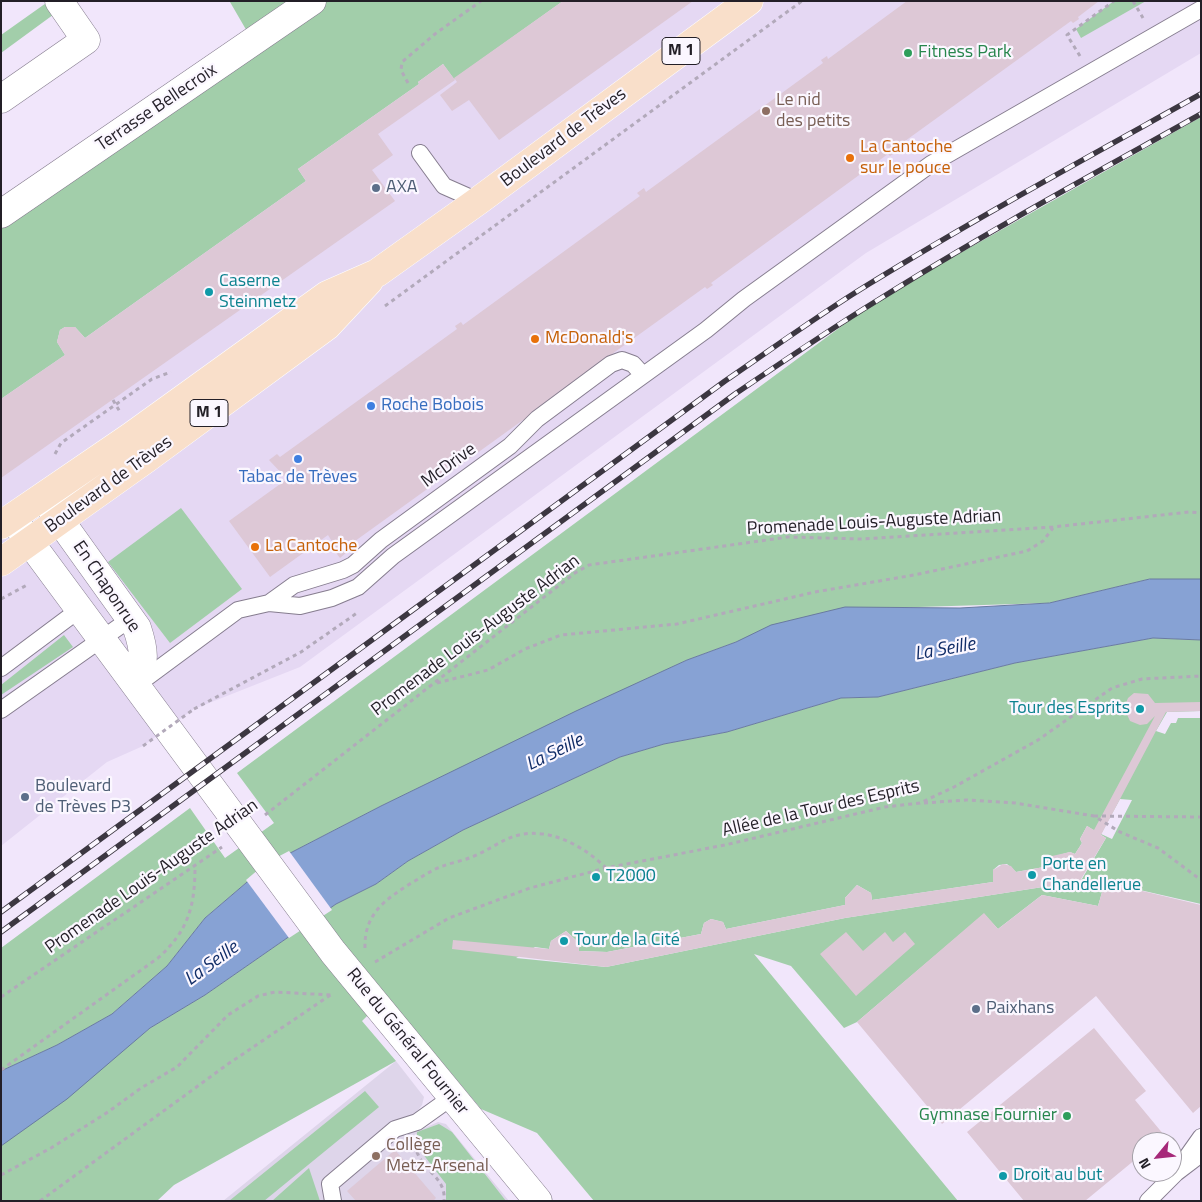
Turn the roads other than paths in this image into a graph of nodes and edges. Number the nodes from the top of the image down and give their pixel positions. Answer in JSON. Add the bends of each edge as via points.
{"nodes":[{"id":1,"x":59,"y":1,"type":"edge"},
{"id":2,"x":312,"y":1,"type":"edge"},
{"id":3,"x":748,"y":1,"type":"edge"},
{"id":4,"x":1201,"y":9,"type":"edge"},
{"id":5,"x":1,"y":99,"type":"edge"},
{"id":6,"x":420,"y":153,"type":"dead end"},
{"id":7,"x":478,"y":201,"type":"junction"},
{"id":8,"x":1,"y":214,"type":"edge"},
{"id":9,"x":377,"y":272,"type":"junction"},
{"id":10,"x":642,"y":375,"type":"junction"},
{"id":11,"x":43,"y":497,"type":"junction"},
{"id":12,"x":60,"y":521,"type":"junction"},
{"id":13,"x":7,"y":522,"type":"edge"},
{"id":14,"x":30,"y":542,"type":"junction"},
{"id":15,"x":1,"y":562,"type":"edge"},
{"id":16,"x":269,"y":604,"type":"junction"},
{"id":17,"x":80,"y":609,"type":"junction"},
{"id":18,"x":130,"y":619,"type":"junction"},
{"id":19,"x":102,"y":640,"type":"junction"},
{"id":20,"x":144,"y":648,"type":"junction"},
{"id":21,"x":178,"y":653,"type":"junction"},
{"id":22,"x":1,"y":668,"type":"edge"},
{"id":23,"x":136,"y":685,"type":"junction"},
{"id":24,"x":1,"y":710,"type":"edge"},
{"id":25,"x":247,"y":835,"type":"joint"},
{"id":26,"x":452,"y":1097,"type":"junction"},
{"id":27,"x":1201,"y":1137,"type":"edge"},
{"id":28,"x":1201,"y":1154,"type":"edge"},
{"id":29,"x":1182,"y":1164,"type":"edge"},
{"id":30,"x":1182,"y":1168,"type":"edge"},
{"id":31,"x":1167,"y":1182,"type":"edge"},
{"id":32,"x":333,"y":1201,"type":"edge"},
{"id":33,"x":538,"y":1201,"type":"edge"},
{"id":34,"x":1148,"y":1201,"type":"edge"}],
"edges":[{"from":1,"to":5,"type":"street","via":[[86,40]]},
{"from":2,"to":8,"type":"street","name":"Terrasse Bellecroix"},
{"from":3,"to":7,"type":"main road","name":"Boulevard de Trèves","number":"M 1"},
{"from":4,"to":10,"type":"lane","via":[[931,164]]},
{"from":6,"to":7,"type":"lane","via":[[444,186]]},
{"from":7,"to":9,"type":"main road","name":"Boulevard de Trèves","number":"M 1"},
{"from":9,"to":11,"type":"main road","name":"Boulevard de Trèves","number":"M 1","via":[[327,295]]},
{"from":9,"to":12,"type":"main road","name":"Boulevard de Trèves","number":"M 1","via":[[328,326]]},
{"from":10,"to":16,"type":"lane","via":[[393,556],[358,587],[300,606]]},
{"from":10,"to":16,"type":"lane","name":"McDrive","via":[[633,364],[622,360],[611,364],[537,419],[510,446],[381,540],[353,565],[294,585]]},
{"from":11,"to":12,"type":"street","name":"En Chaponrue"},
{"from":11,"to":13,"type":"main road","name":"Boulevard de Trèves","number":"M 1"},
{"from":12,"to":14,"type":"main road","name":"Boulevard de Trèves","number":"M 1"},
{"from":12,"to":18,"type":"street","name":"En Chaponrue"},
{"from":13,"to":14,"type":"street","name":"En Chaponrue"},
{"from":14,"to":15,"type":"main road","name":"Boulevard de Trèves","number":"M 1"},
{"from":14,"to":17,"type":"street","name":"En Chaponrue"},
{"from":16,"to":21,"type":"lane","via":[[238,610]]},
{"from":17,"to":19,"type":"street","name":"En Chaponrue"},
{"from":17,"to":22,"type":"lane"},
{"from":18,"to":19,"type":"lane"},
{"from":18,"to":20,"type":"street","name":"En Chaponrue"},
{"from":19,"to":23,"type":"street","name":"En Chaponrue"},
{"from":19,"to":24,"type":"lane"},
{"from":20,"to":21,"type":"lane","via":[[169,655]]},
{"from":20,"to":23,"type":"street","name":"En Chaponrue","via":[[143,665]]},
{"from":21,"to":23,"type":"lane"},
{"from":23,"to":25,"type":"street","name":"En Chaponrue"},
{"from":25,"to":26,"type":"street","name":"Rue du Général Fournier","via":[[333,952]]},
{"from":26,"to":32,"type":"lane","via":[[417,1122],[395,1130],[330,1184]]},
{"from":26,"to":33,"type":"street","name":"Rue du Général Fournier"},
{"from":27,"to":29,"type":"lane"},
{"from":28,"to":30,"type":"lane"},
{"from":31,"to":34,"type":"lane"}]}
